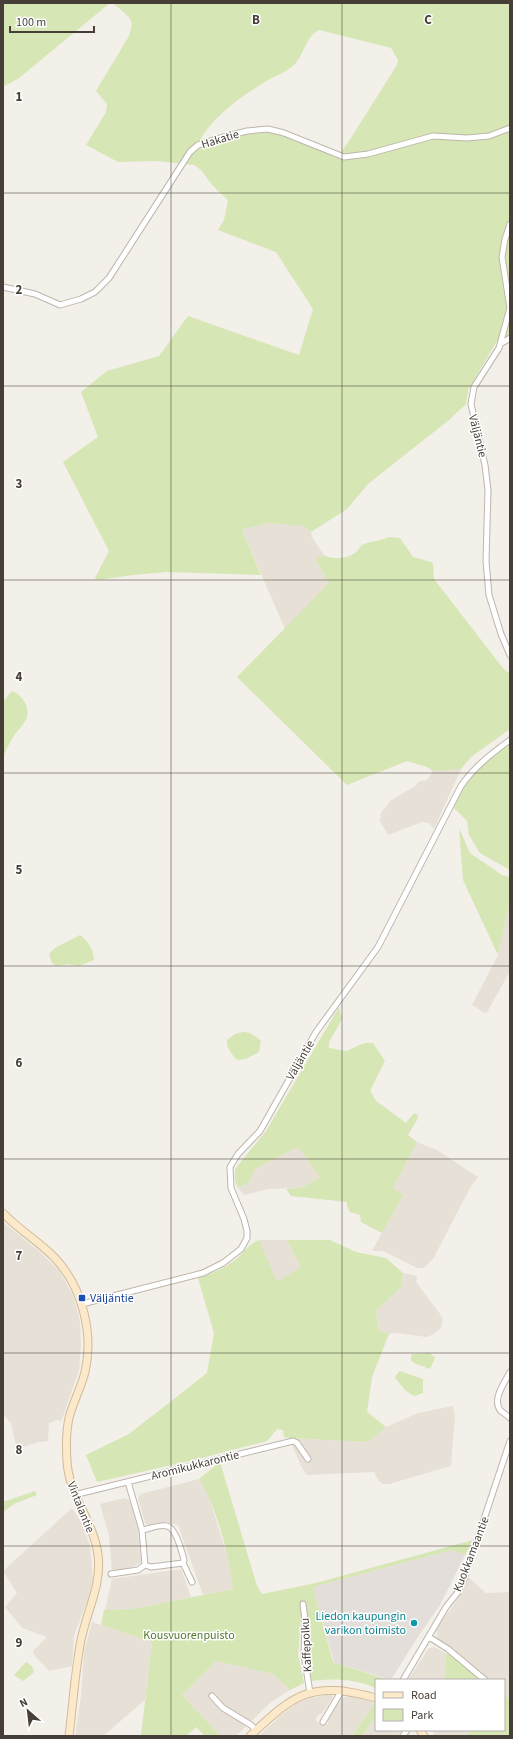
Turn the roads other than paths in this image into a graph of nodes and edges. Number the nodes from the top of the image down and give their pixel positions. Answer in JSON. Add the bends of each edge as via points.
{"nodes":[{"id":1,"x":510,"y":128,"type":"edge"},
{"id":2,"x":510,"y":224,"type":"edge"},
{"id":3,"x":3,"y":287,"type":"edge"},
{"id":4,"x":510,"y":338,"type":"edge"},
{"id":5,"x":502,"y":343,"type":"junction"},
{"id":6,"x":510,"y":655,"type":"edge"},
{"id":7,"x":510,"y":740,"type":"edge"},
{"id":8,"x":3,"y":1213,"type":"edge"},
{"id":9,"x":82,"y":1304,"type":"junction"},
{"id":10,"x":510,"y":1372,"type":"edge"},
{"id":11,"x":510,"y":1418,"type":"edge"},
{"id":12,"x":510,"y":1441,"type":"edge"},
{"id":13,"x":308,"y":1459,"type":"dead end"},
{"id":14,"x":128,"y":1482,"type":"junction"},
{"id":15,"x":74,"y":1495,"type":"junction"},
{"id":16,"x":142,"y":1530,"type":"junction"},
{"id":17,"x":183,"y":1563,"type":"junction"},
{"id":18,"x":145,"y":1565,"type":"junction"},
{"id":19,"x":111,"y":1574,"type":"dead end"},
{"id":20,"x":192,"y":1582,"type":"dead end"},
{"id":21,"x":303,"y":1604,"type":"dead end"},
{"id":22,"x":428,"y":1637,"type":"junction"},
{"id":23,"x":404,"y":1679,"type":"edge"},
{"id":24,"x":484,"y":1679,"type":"edge"},
{"id":25,"x":309,"y":1689,"type":"junction"},
{"id":26,"x":342,"y":1690,"type":"junction"},
{"id":27,"x":212,"y":1696,"type":"dead end"},
{"id":28,"x":375,"y":1698,"type":"edge"},
{"id":29,"x":323,"y":1722,"type":"dead end"},
{"id":30,"x":256,"y":1730,"type":"junction"},
{"id":31,"x":69,"y":1736,"type":"edge"},
{"id":32,"x":250,"y":1736,"type":"edge"}],
"edges":[{"from":1,"to":3,"type":"street","name":"Hakatie","via":[[489,136],[433,136],[368,154],[344,157],[268,129],[220,138],[198,145],[190,152],[109,278],[95,292],[60,305],[35,294]]},
{"from":2,"to":5,"type":"street","name":"Väljäntie","via":[[502,257],[510,308]]},
{"from":4,"to":5,"type":"street"},
{"from":5,"to":6,"type":"street","name":"Väljäntie","via":[[474,387],[471,404],[488,490],[486,561],[489,595]]},
{"from":7,"to":9,"type":"street","name":"Väljäntie","via":[[481,762],[461,786],[378,947],[316,1032],[260,1131],[238,1154],[230,1167],[231,1188],[247,1231],[241,1249],[224,1263],[203,1273]]},
{"from":8,"to":9,"type":"street","name":"Vintalantie","via":[[54,1257],[70,1279]]},
{"from":9,"to":15,"type":"street","name":"Vintalantie","via":[[87,1359],[83,1380],[69,1417],[66,1446],[69,1477]]},
{"from":10,"to":11,"type":"street","via":[[499,1393],[498,1402],[500,1409]]},
{"from":12,"to":22,"type":"street","name":"Kuokkamaantie","via":[[464,1579]]},
{"from":13,"to":14,"type":"street","name":"Aromikukkarontie","via":[[293,1441]]},
{"from":14,"to":15,"type":"street","name":"Aromikukkarontie"},
{"from":14,"to":16,"type":"street"},
{"from":15,"to":31,"type":"street","name":"Vintalantie","via":[[96,1543],[99,1577],[81,1638]]},
{"from":16,"to":17,"type":"street","via":[[170,1527],[175,1533]]},
{"from":16,"to":18,"type":"street"},
{"from":17,"to":18,"type":"street","via":[[151,1567]]},
{"from":17,"to":20,"type":"street"},
{"from":18,"to":19,"type":"street","via":[[138,1570]]},
{"from":21,"to":25,"type":"street","name":"Kaffepolku","via":[[304,1655]]},
{"from":22,"to":23,"type":"street","name":"Kuokkamaantie"},
{"from":22,"to":24,"type":"street","via":[[448,1649]]},
{"from":25,"to":26,"type":"street"},
{"from":25,"to":30,"type":"street"},
{"from":26,"to":28,"type":"street"},
{"from":26,"to":29,"type":"street"},
{"from":27,"to":30,"type":"street","via":[[222,1708]]},
{"from":30,"to":32,"type":"street"}]}
